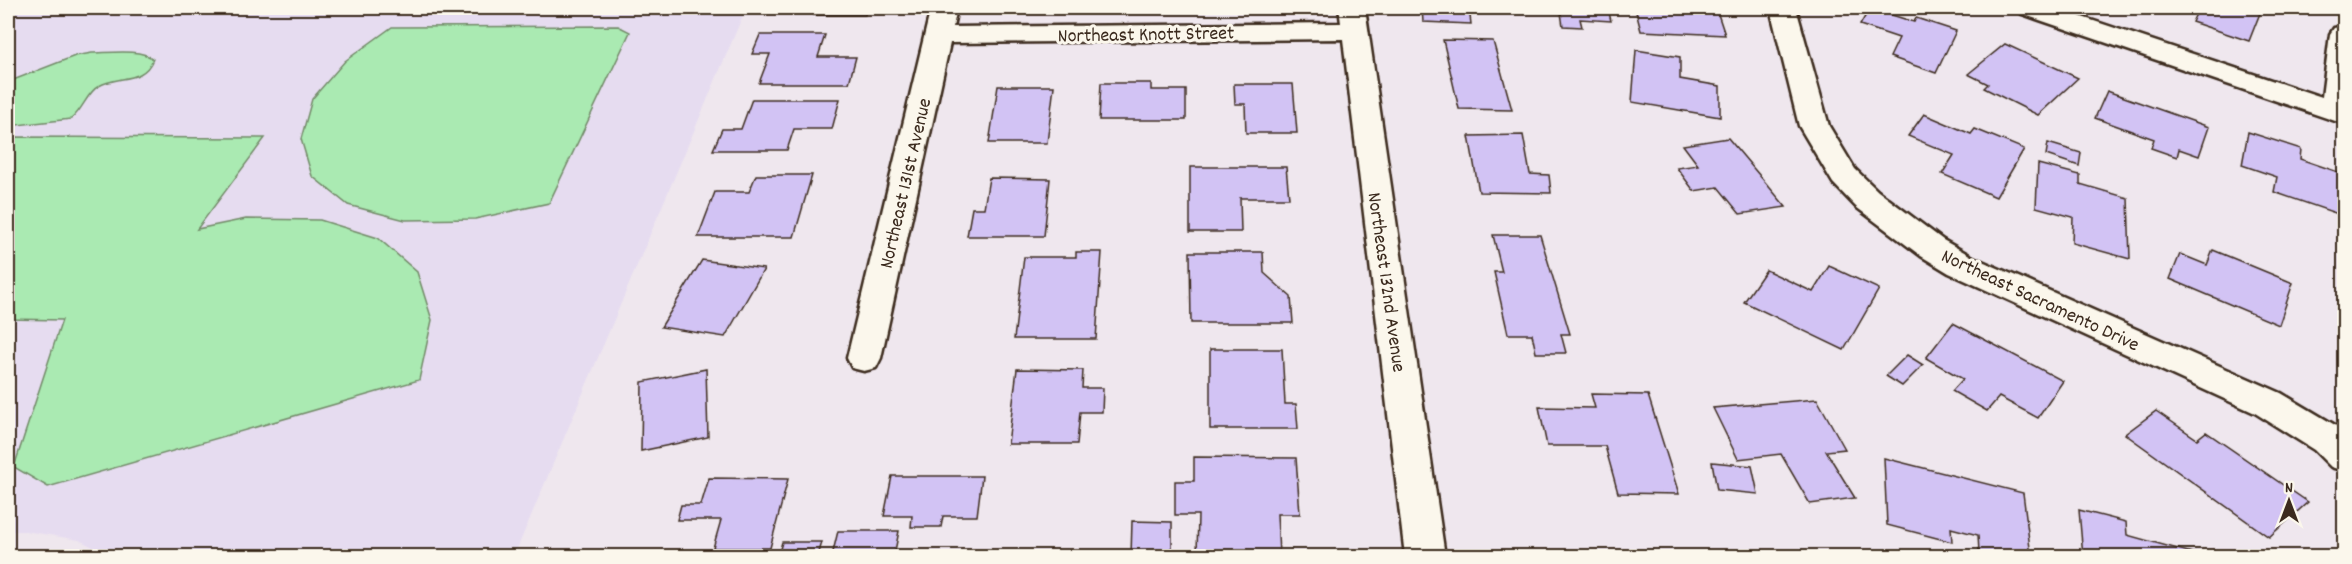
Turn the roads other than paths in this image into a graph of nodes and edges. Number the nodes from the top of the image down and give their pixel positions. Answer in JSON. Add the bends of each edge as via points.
{"nodes":[{"id":1,"x":1783,"y":8,"type":"edge"},
{"id":2,"x":2031,"y":8,"type":"edge"},
{"id":3,"x":1353,"y":19,"type":"edge"},
{"id":4,"x":940,"y":22,"type":"edge"},
{"id":5,"x":2344,"y":34,"type":"edge"},
{"id":6,"x":2339,"y":114,"type":"edge"},
{"id":7,"x":864,"y":358,"type":"dead end"},
{"id":8,"x":2344,"y":456,"type":"edge"},
{"id":9,"x":1425,"y":556,"type":"edge"}],
"edges":[{"from":1,"to":8,"type":"street","name":"Northeast Sacramento Drive","via":[[1814,126],[1844,176],[1867,199],[1961,265],[2268,403],[2327,440]]},
{"from":2,"to":6,"type":"street"},
{"from":3,"to":4,"type":"street","name":"Northeast Knott Street"},
{"from":3,"to":9,"type":"street","name":"Northeast 132nd Avenue"},
{"from":4,"to":7,"type":"street","name":"Northeast 131st Avenue"},
{"from":5,"to":6,"type":"street"}]}
